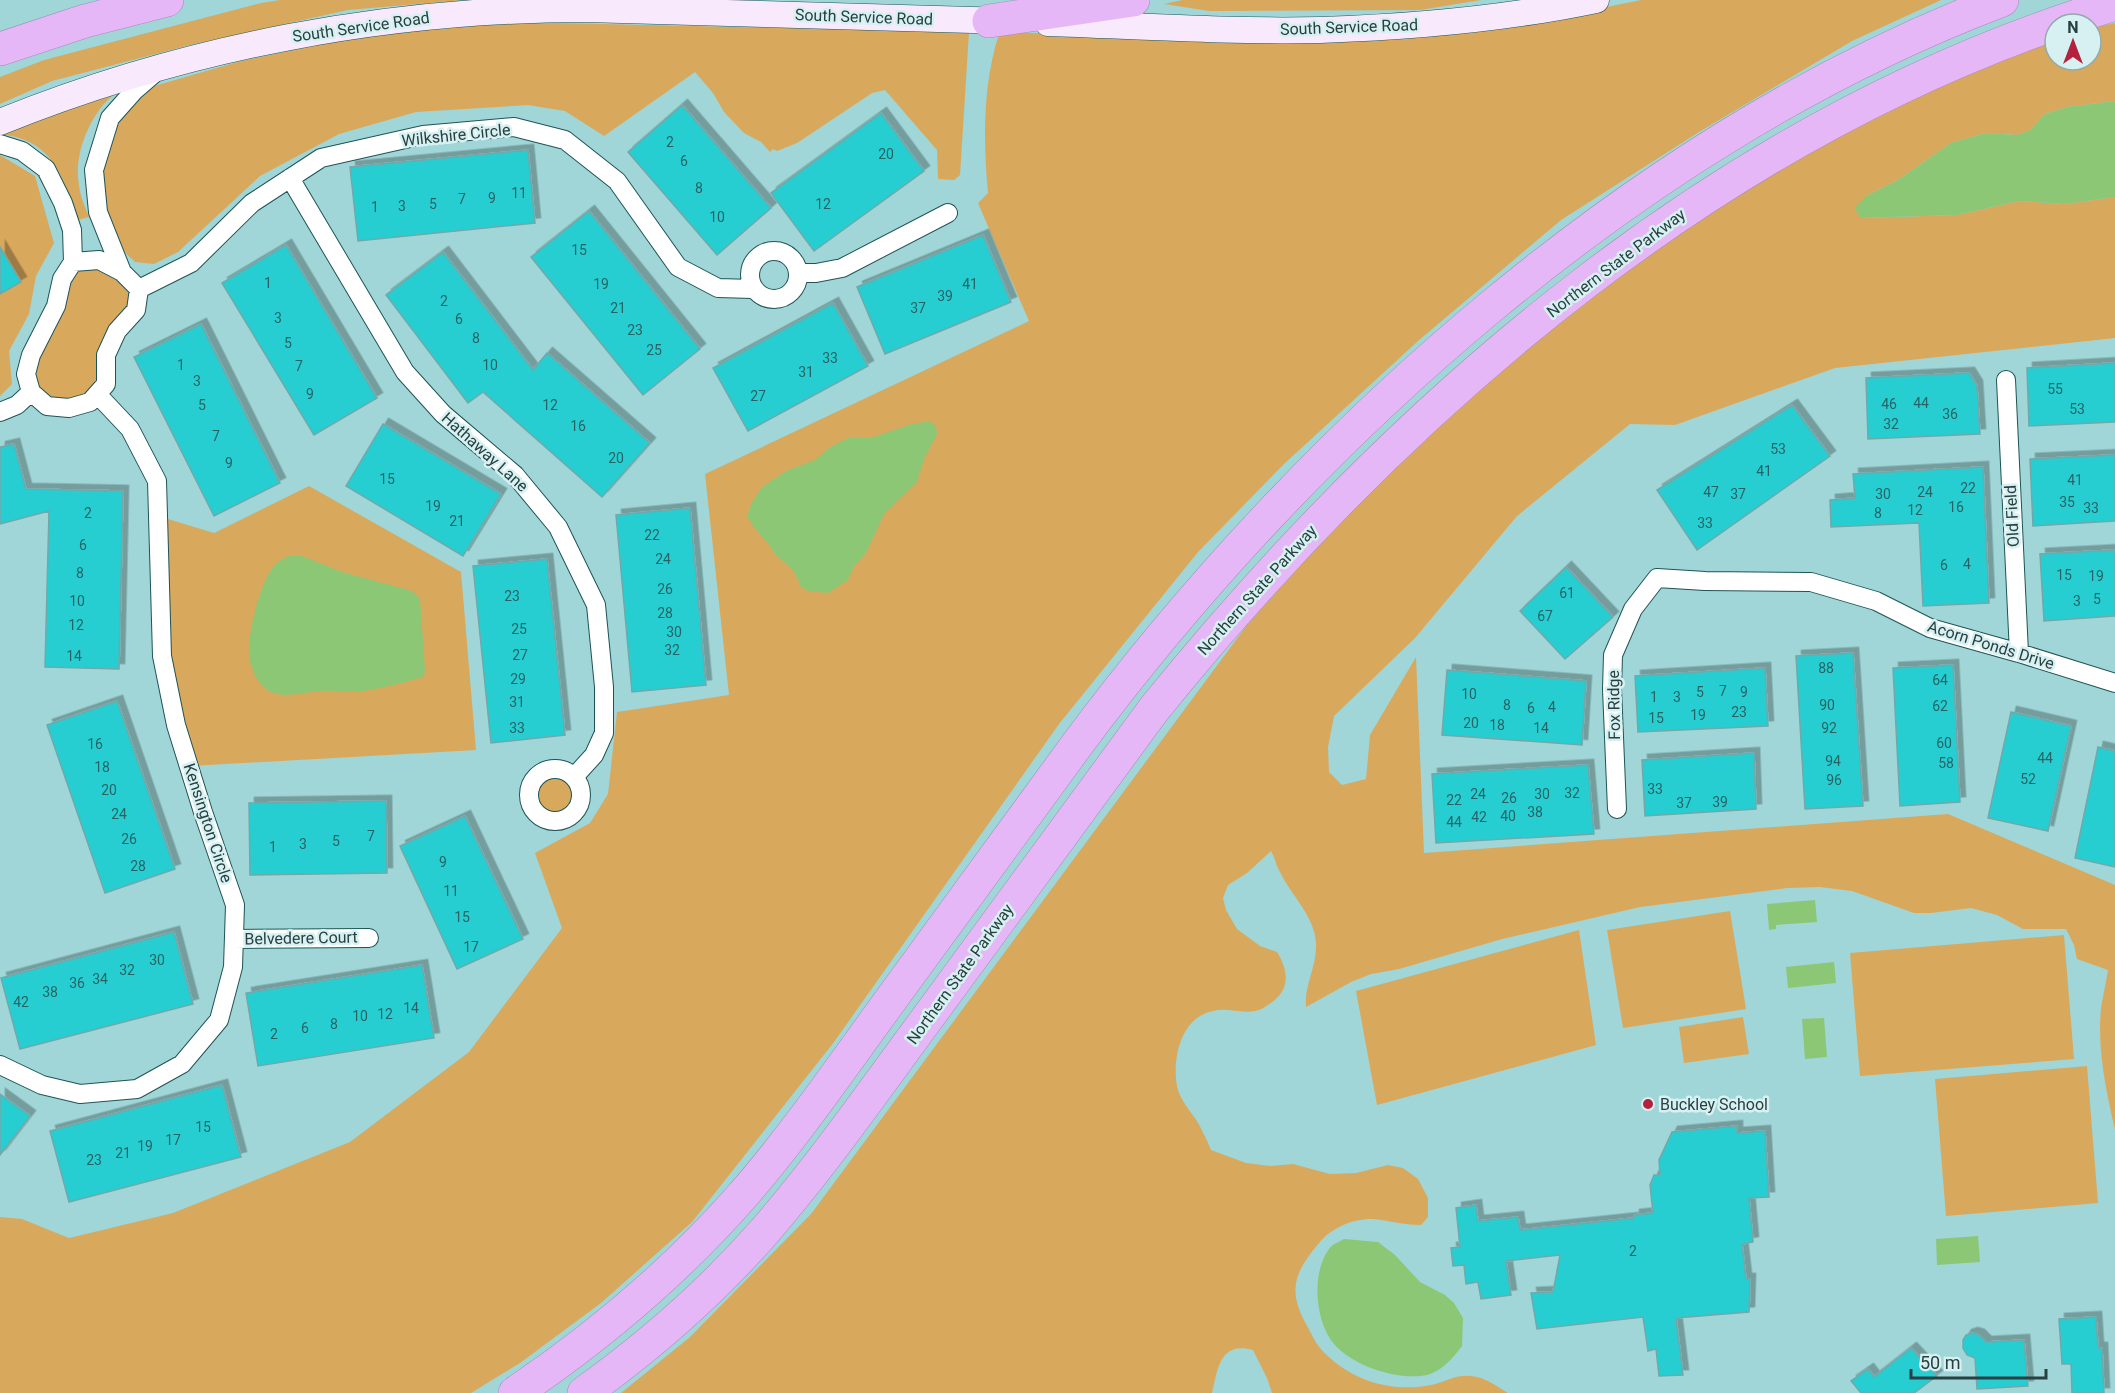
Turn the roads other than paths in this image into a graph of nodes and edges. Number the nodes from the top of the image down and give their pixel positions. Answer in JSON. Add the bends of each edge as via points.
{"nodes":[{"id":1,"x":167,"y":0,"type":"edge"},
{"id":2,"x":1133,"y":0,"type":"edge"},
{"id":3,"x":1596,"y":0,"type":"edge"},
{"id":4,"x":2002,"y":0,"type":"edge"},
{"id":5,"x":2115,"y":4,"type":"edge"},
{"id":6,"x":989,"y":21,"type":"junction"},
{"id":7,"x":0,"y":49,"type":"edge"},
{"id":8,"x":161,"y":68,"type":"junction"},
{"id":9,"x":0,"y":122,"type":"edge"},
{"id":10,"x":0,"y":144,"type":"edge"},
{"id":11,"x":290,"y":178,"type":"junction"},
{"id":12,"x":948,"y":213,"type":"dead end"},
{"id":13,"x":73,"y":262,"type":"junction"},
{"id":14,"x":122,"y":272,"type":"junction"},
{"id":15,"x":798,"y":273,"type":"junction"},
{"id":16,"x":139,"y":289,"type":"junction"},
{"id":17,"x":753,"y":289,"type":"junction"},
{"id":18,"x":2006,"y":380,"type":"dead end"},
{"id":19,"x":31,"y":392,"type":"junction"},
{"id":20,"x":97,"y":394,"type":"junction"},
{"id":21,"x":0,"y":412,"type":"edge"},
{"id":22,"x":1657,"y":578,"type":"joint"},
{"id":23,"x":2019,"y":653,"type":"junction"},
{"id":24,"x":2115,"y":683,"type":"edge"},
{"id":25,"x":574,"y":777,"type":"dead end"},
{"id":26,"x":1617,"y":809,"type":"dead end"},
{"id":27,"x":369,"y":938,"type":"dead end"},
{"id":28,"x":234,"y":939,"type":"junction"},
{"id":29,"x":0,"y":1065,"type":"edge"},
{"id":30,"x":515,"y":1393,"type":"edge"},
{"id":31,"x":584,"y":1393,"type":"edge"}],
"edges":[{"from":1,"to":7,"type":"highway"},
{"from":2,"to":6,"type":"highway"},
{"from":3,"to":6,"type":"main road","name":"South Service Road","via":[[1464,20],[1330,29]]},
{"from":4,"to":30,"type":"highway","via":[[1872,57],[1699,154],[1538,270],[1385,402],[1244,542],[1157,642],[821,1096],[739,1199],[619,1316]]},
{"from":5,"to":31,"type":"highway","name":"Northern State Parkway","via":[[2038,30],[1918,80],[1857,109],[1751,169],[1580,288],[1426,417],[1316,525],[1154,709],[826,1156],[762,1234],[671,1322]]},
{"from":6,"to":8,"type":"main road","name":"South Service Road","via":[[620,9],[487,12],[332,29]]},
{"from":8,"to":9,"type":"main road","name":"South Service Road"},
{"from":8,"to":14,"type":"street","via":[[110,118],[94,170],[98,212]]},
{"from":10,"to":13,"type":"street","via":[[22,151],[46,169],[72,230]]},
{"from":11,"to":16,"type":"street","name":"Wilkshire Circle","via":[[252,203],[191,263]]},
{"from":11,"to":17,"type":"street","name":"Wilkshire Circle","via":[[321,158],[423,135],[514,127],[565,140],[617,181],[678,267],[718,288]]},
{"from":11,"to":25,"type":"street","name":"Hathaway Lane","via":[[405,372],[443,414],[515,475],[558,527],[597,605],[604,733],[594,755]]},
{"from":12,"to":15,"type":"street","via":[[842,268]]},
{"from":13,"to":14,"type":"street","via":[[99,260]]},
{"from":13,"to":19,"type":"street","via":[[62,279],[56,305],[31,355],[26,374]]},
{"from":14,"to":16,"type":"street"},
{"from":15,"to":17,"type":"street","name":"Wilkshire Circle","via":[[794,290],[781,299],[765,298]]},
{"from":15,"to":17,"type":"street","via":[[791,258],[768,252],[751,267]]},
{"from":16,"to":20,"type":"street","via":[[136,310],[117,331],[106,355],[106,384]]},
{"from":18,"to":23,"type":"street","name":"Old Field"},
{"from":19,"to":20,"type":"street","via":[[47,406],[69,408],[90,402]]},
{"from":19,"to":21,"type":"street","via":[[17,405]]},
{"from":20,"to":28,"type":"street","name":"Kensington Circle","via":[[130,429],[157,481],[162,656],[176,725],[235,905]]},
{"from":22,"to":23,"type":"street","name":"Acorn Ponds Drive","via":[[1811,582],[1876,601],[1930,628]]},
{"from":22,"to":26,"type":"street","name":"Fox Ridge","via":[[1633,609],[1614,655]]},
{"from":23,"to":24,"type":"street","name":"Acorn Ponds Drive"},
{"from":27,"to":28,"type":"street","name":"Belvedere Court"},
{"from":28,"to":29,"type":"street","name":"Kensington Circle","via":[[233,967],[219,1020],[182,1064],[137,1089],[80,1095],[42,1084]]}]}
